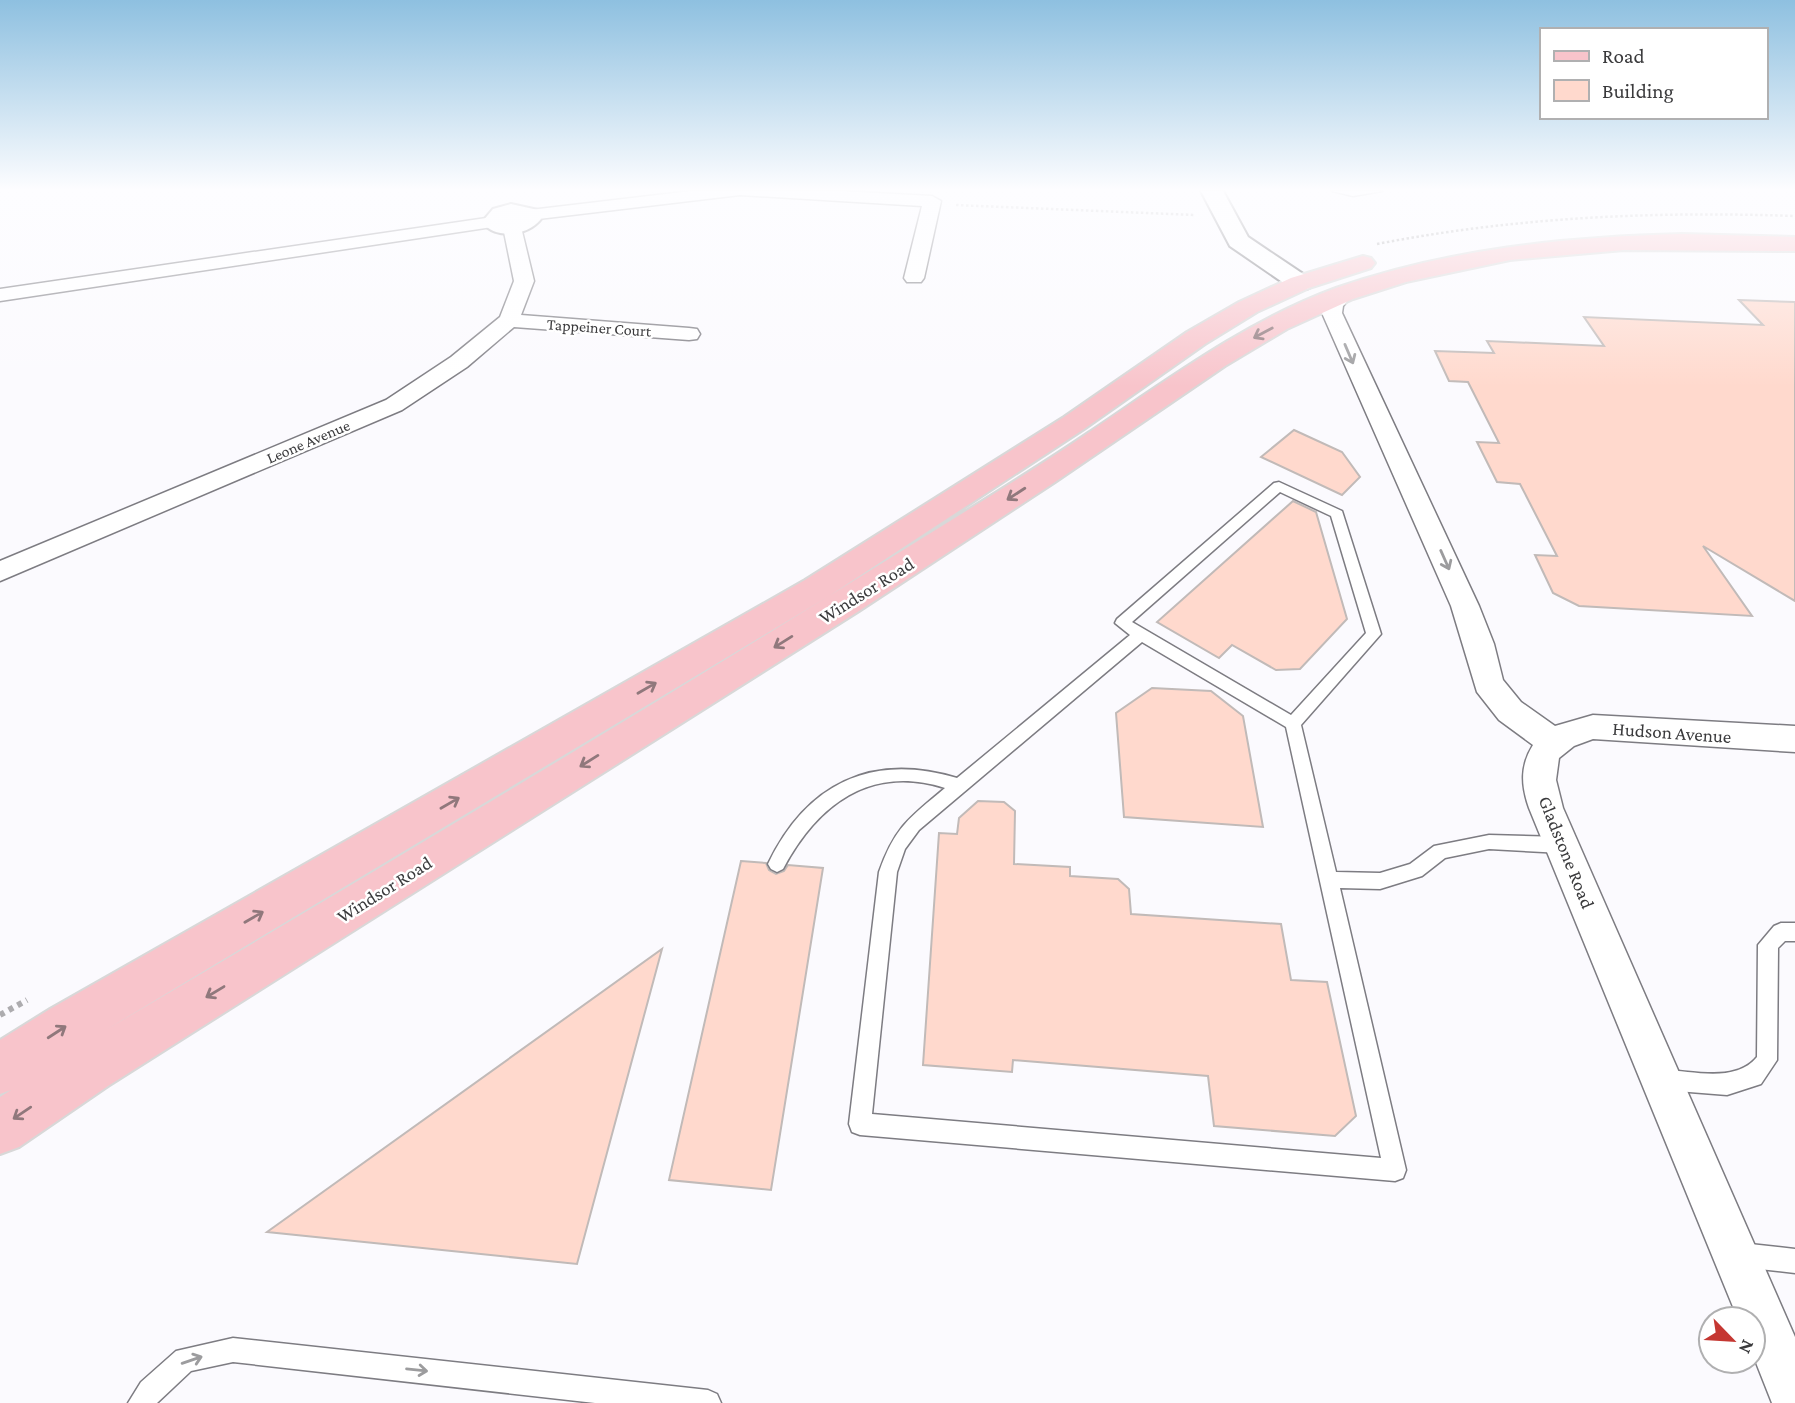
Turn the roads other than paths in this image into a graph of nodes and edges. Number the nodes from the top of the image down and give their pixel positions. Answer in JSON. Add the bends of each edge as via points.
{"nodes":[{"id":1,"x":240,"y":256,"type":"edge"},
{"id":2,"x":519,"y":256,"type":"edge"},
{"id":3,"x":919,"y":256,"type":"edge"},
{"id":4,"x":1258,"y":256,"type":"edge"},
{"id":5,"x":1397,"y":256,"type":"edge"},
{"id":6,"x":1504,"y":256,"type":"edge"},
{"id":7,"x":1417,"y":272,"type":"junction"},
{"id":8,"x":914,"y":278,"type":"dead end"},
{"id":9,"x":1300,"y":283,"type":"junction"},
{"id":10,"x":1343,"y":294,"type":"junction"},
{"id":11,"x":0,"y":295,"type":"edge"},
{"id":12,"x":509,"y":320,"type":"junction"},
{"id":13,"x":689,"y":334,"type":"dead end"},
{"id":14,"x":0,"y":572,"type":"edge"},
{"id":15,"x":1141,"y":634,"type":"junction"},
{"id":16,"x":1293,"y":724,"type":"junction"},
{"id":17,"x":1795,"y":739,"type":"edge"},
{"id":18,"x":1552,"y":742,"type":"junction"},
{"id":19,"x":959,"y":786,"type":"junction"},
{"id":20,"x":1562,"y":845,"type":"junction"},
{"id":21,"x":777,"y":864,"type":"dead end"},
{"id":22,"x":1329,"y":880,"type":"junction"},
{"id":23,"x":1795,"y":932,"type":"edge"},
{"id":24,"x":0,"y":1069,"type":"edge"},
{"id":25,"x":1664,"y":1080,"type":"junction"},
{"id":26,"x":0,"y":1128,"type":"edge"},
{"id":27,"x":1735,"y":1255,"type":"junction"},
{"id":28,"x":1795,"y":1261,"type":"edge"},
{"id":29,"x":1795,"y":1397,"type":"edge"},
{"id":30,"x":141,"y":1403,"type":"edge"},
{"id":31,"x":709,"y":1403,"type":"edge"}],
"edges":[{"from":1,"to":11,"type":"street"},
{"from":2,"to":12,"type":"street","name":"Leone Avenue","via":[[524,281]]},
{"from":3,"to":8,"type":"street"},
{"from":4,"to":9,"type":"main road"},
{"from":5,"to":9,"type":"main road","name":"Windsor Road"},
{"from":6,"to":7,"type":"main road","name":"Windsor Road"},
{"from":7,"to":9,"type":"main road","via":[[1322,286]]},
{"from":7,"to":10,"type":"main road","name":"Windsor Road"},
{"from":24,"to":9,"type":"main road","name":"Windsor Road","one_way":true,"via":[[817,588],[1074,423],[1196,338]]},
{"from":10,"to":18,"type":"street","one_way":true,"via":[[1332,313],[1465,606],[1488,684],[1510,711]]},
{"from":10,"to":26,"type":"main road","name":"Windsor Road","one_way":true,"via":[[1221,357],[839,607]]},
{"from":12,"to":13,"type":"street","name":"Tappeiner Court"},
{"from":12,"to":14,"type":"street","name":"Leone Avenue","via":[[394,405]]},
{"from":15,"to":16,"type":"lane"},
{"from":15,"to":16,"type":"lane","via":[[1122,623],[1279,486],[1337,514],[1374,634]]},
{"from":15,"to":19,"type":"lane"},
{"from":16,"to":22,"type":"lane"},
{"from":17,"to":18,"type":"street","name":"Hudson Avenue","via":[[1593,727],[1569,731]]},
{"from":18,"to":20,"type":"street","name":"Gladstone Road","via":[[1539,779]]},
{"from":19,"to":21,"type":"lane","via":[[921,774],[893,774],[862,782],[808,814],[787,841]]},
{"from":19,"to":22,"type":"lane","via":[[913,825],[888,872],[860,1124],[1395,1171]]},
{"from":20,"to":22,"type":"lane","via":[[1489,842],[1440,851],[1416,870],[1380,881]]},
{"from":20,"to":25,"type":"street","name":"Gladstone Road"},
{"from":23,"to":25,"type":"lane","via":[[1781,932],[1768,945],[1767,1060],[1754,1077],[1727,1084]]},
{"from":25,"to":27,"type":"street","name":"Gladstone Road"},
{"from":27,"to":28,"type":"lane"},
{"from":27,"to":29,"type":"street","name":"Gladstone Road"},
{"from":30,"to":31,"type":"lane","one_way":true,"via":[[185,1360],[233,1350]]}]}
